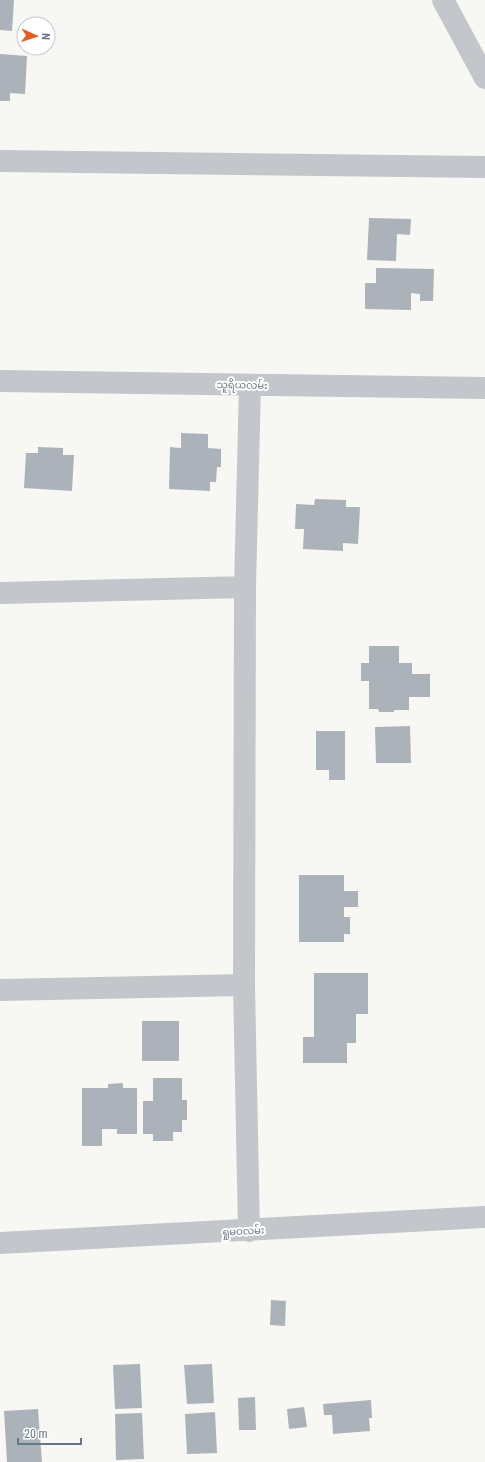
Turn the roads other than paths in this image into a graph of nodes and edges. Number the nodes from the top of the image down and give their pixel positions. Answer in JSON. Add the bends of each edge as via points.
{"nodes":[{"id":1,"x":443,"y":0,"type":"edge"},
{"id":2,"x":485,"y":78,"type":"edge"},
{"id":3,"x":0,"y":161,"type":"edge"},
{"id":4,"x":485,"y":167,"type":"edge"},
{"id":5,"x":0,"y":381,"type":"edge"},
{"id":6,"x":250,"y":385,"type":"junction"},
{"id":7,"x":485,"y":388,"type":"edge"},
{"id":8,"x":245,"y":587,"type":"junction"},
{"id":9,"x":0,"y":592,"type":"edge"},
{"id":10,"x":244,"y":985,"type":"junction"},
{"id":11,"x":0,"y":990,"type":"edge"},
{"id":12,"x":485,"y":1217,"type":"edge"},
{"id":13,"x":249,"y":1231,"type":"junction"},
{"id":14,"x":0,"y":1243,"type":"edge"}],
"edges":[{"from":1,"to":2,"type":"street"},
{"from":3,"to":4,"type":"street"},
{"from":5,"to":6,"type":"street","name":"သူရိယလမ်း"},
{"from":6,"to":7,"type":"street","name":"သူရိယလမ်း"},
{"from":6,"to":8,"type":"street"},
{"from":8,"to":9,"type":"street"},
{"from":8,"to":10,"type":"street"},
{"from":10,"to":11,"type":"street"},
{"from":10,"to":13,"type":"street"},
{"from":12,"to":13,"type":"street","name":"ရှုမဝလမ်း"},
{"from":13,"to":14,"type":"street","name":"ရှုမဝလမ်း"}]}
